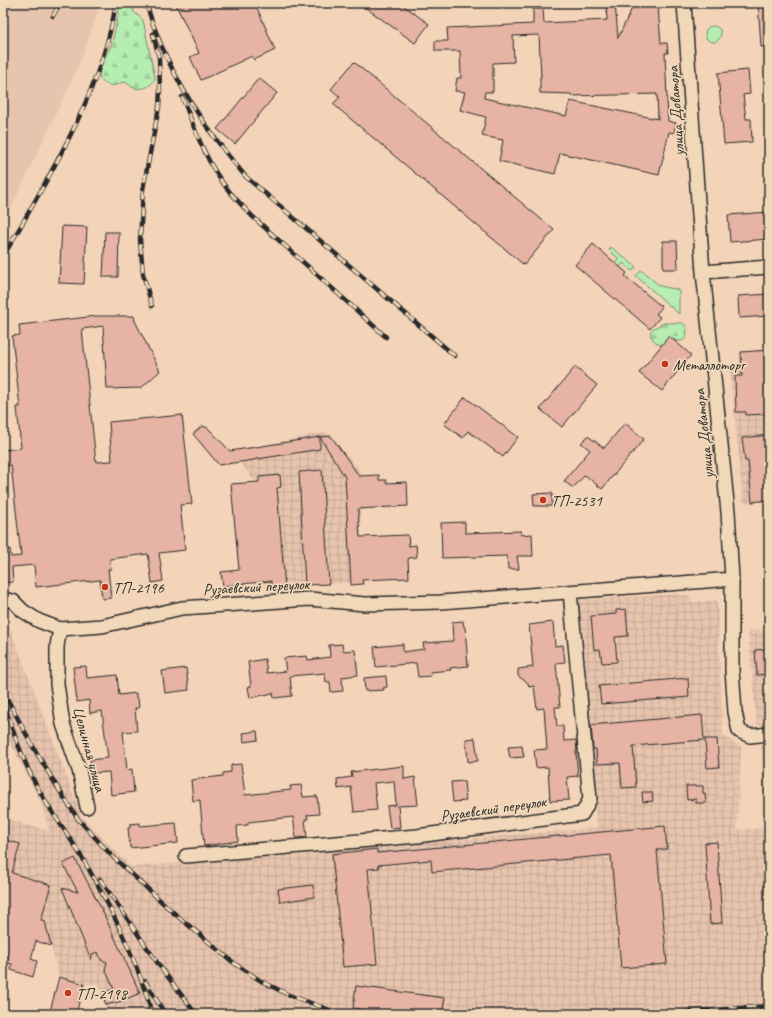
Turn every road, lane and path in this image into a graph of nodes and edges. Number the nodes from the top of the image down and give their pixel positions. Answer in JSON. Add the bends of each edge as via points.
{"nodes":[{"id":1,"x":684,"y":3,"type":"edge"},
{"id":2,"x":769,"y":267,"type":"edge"},
{"id":3,"x":703,"y":272,"type":"junction"},
{"id":4,"x":732,"y":580,"type":"junction"},
{"id":5,"x":570,"y":592,"type":"junction"},
{"id":6,"x":3,"y":599,"type":"edge"},
{"id":7,"x":60,"y":628,"type":"junction"},
{"id":8,"x":769,"y":734,"type":"edge"},
{"id":9,"x":87,"y":807,"type":"dead end"},
{"id":10,"x":186,"y":856,"type":"dead end"}],
"edges":[{"from":1,"to":3,"type":"street","name":"улица Доватора"},
{"from":2,"to":3,"type":"street"},
{"from":3,"to":4,"type":"street","name":"улица Доватора","via":[[728,512]]},
{"from":4,"to":5,"type":"street","name":"Рузаевский переулок"},
{"from":4,"to":8,"type":"street","name":"улица Доватора","via":[[732,670],[739,731],[750,736]]},
{"from":5,"to":7,"type":"street","name":"Рузаевский переулок","via":[[441,602],[365,604],[309,598],[182,608],[102,626]]},
{"from":5,"to":10,"type":"street","name":"Рузаевский переулок","via":[[590,799],[582,814],[417,836]]},
{"from":6,"to":7,"type":"street","name":"Рузаевский переулок","via":[[13,600],[23,611],[39,621]]},
{"from":7,"to":9,"type":"street","name":"Целинная улица","via":[[57,646],[57,684],[63,724],[79,770]]}]}
